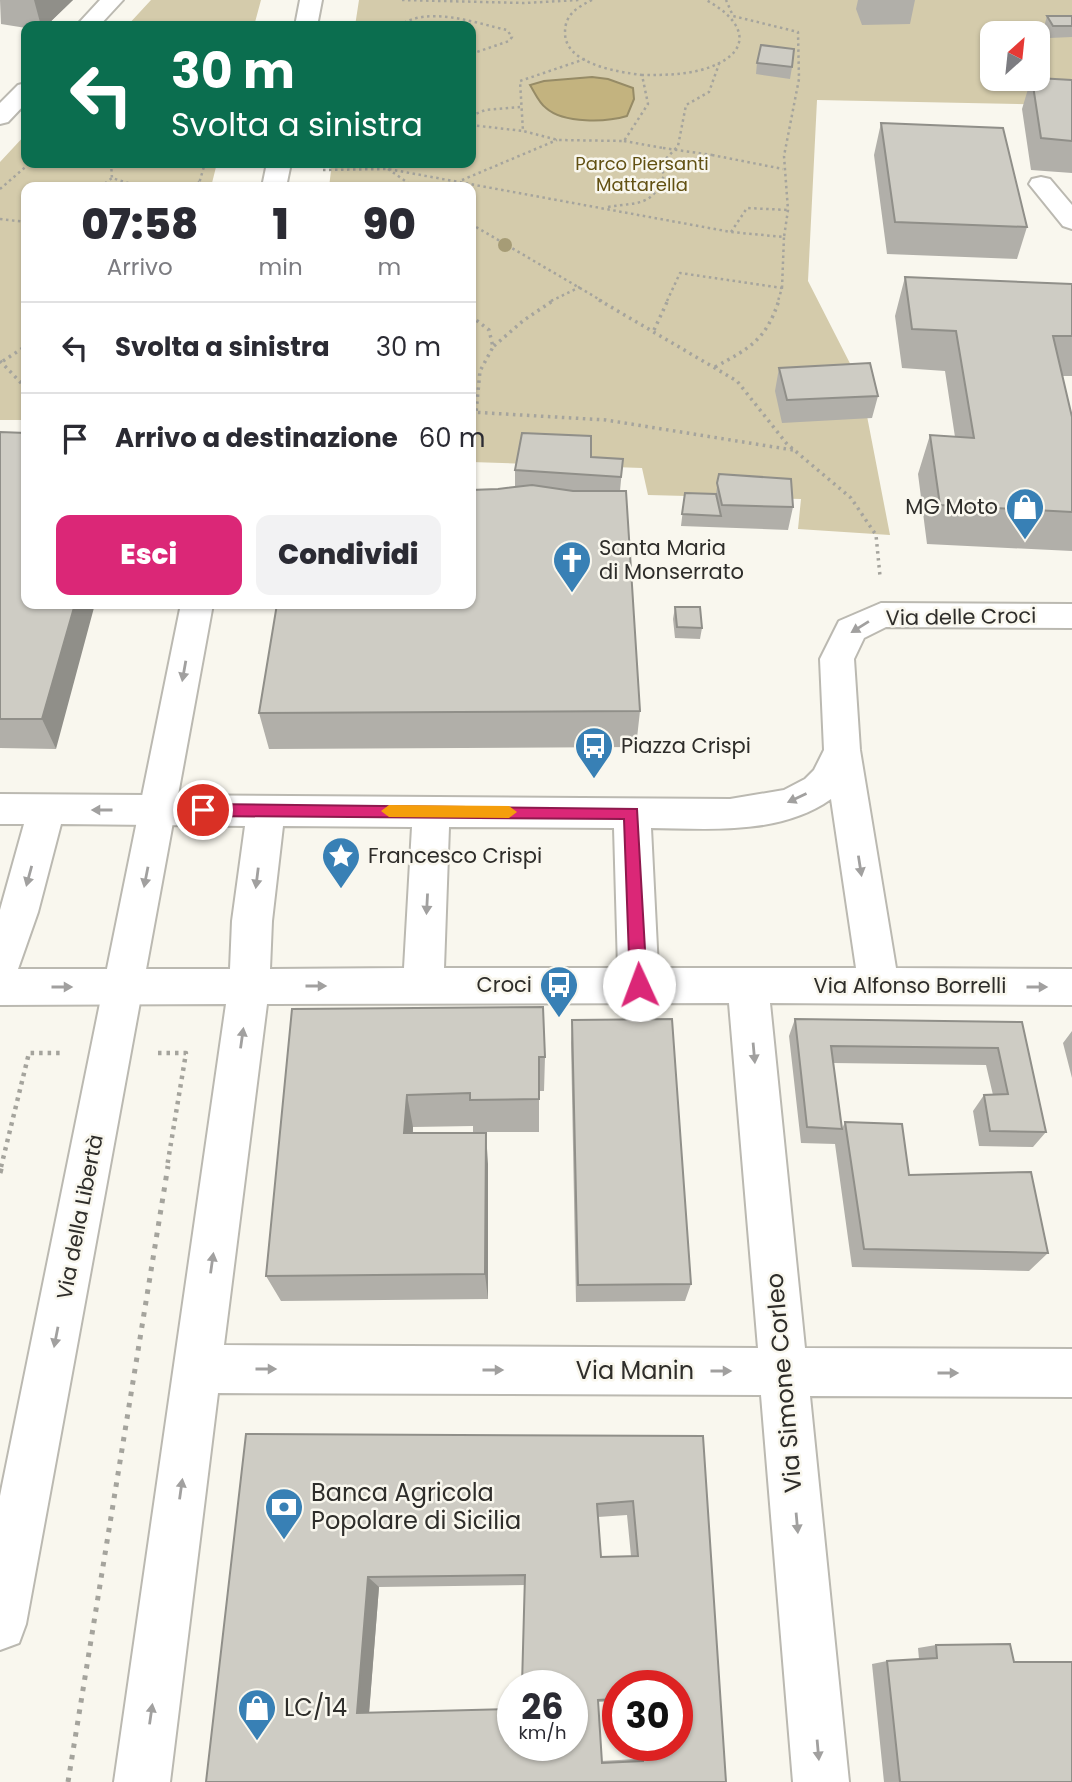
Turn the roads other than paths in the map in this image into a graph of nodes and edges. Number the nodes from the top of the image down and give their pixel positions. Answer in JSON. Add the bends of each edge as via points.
{"nodes":[{"id":1,"x":112,"y":0,"type":"edge"},
{"id":2,"x":311,"y":0,"type":"edge"},
{"id":3,"x":92,"y":21,"type":"edge"},
{"id":4,"x":307,"y":21,"type":"edge"},
{"id":5,"x":21,"y":95,"type":"edge"},
{"id":6,"x":0,"y":117,"type":"edge"},
{"id":7,"x":1041,"y":184,"type":"dead end"},
{"id":8,"x":1072,"y":221,"type":"edge"},
{"id":9,"x":196,"y":609,"type":"edge"},
{"id":10,"x":1072,"y":616,"type":"edge"},
{"id":11,"x":842,"y":750,"type":"junction"},
{"id":12,"x":0,"y":809,"type":"edge"},
{"id":13,"x":46,"y":810,"type":"junction"},
{"id":14,"x":159,"y":810,"type":"junction"},
{"id":15,"x":265,"y":810,"type":"junction"},
{"id":16,"x":431,"y":811,"type":"junction"},
{"id":17,"x":632,"y":813,"type":"junction"},
{"id":18,"x":0,"y":967,"type":"edge"},
{"id":19,"x":639,"y":985,"type":"junction"},
{"id":20,"x":748,"y":985,"type":"junction"},
{"id":21,"x":423,"y":986,"type":"junction"},
{"id":22,"x":879,"y":986,"type":"junction"},
{"id":23,"x":0,"y":987,"type":"edge"},
{"id":24,"x":125,"y":987,"type":"junction"},
{"id":25,"x":249,"y":987,"type":"junction"},
{"id":26,"x":1072,"y":987,"type":"edge"},
{"id":27,"x":197,"y":1369,"type":"junction"},
{"id":28,"x":783,"y":1371,"type":"junction"},
{"id":29,"x":1072,"y":1373,"type":"edge"},
{"id":30,"x":0,"y":1625,"type":"edge"},
{"id":31,"x":142,"y":1782,"type":"edge"},
{"id":32,"x":821,"y":1782,"type":"edge"}],
"edges":[{"from":1,"to":3,"type":"street"},
{"from":2,"to":4,"type":"street"},
{"from":5,"to":6,"type":"street"},
{"from":7,"to":8,"type":"street"},
{"from":9,"to":14,"type":"street","name":"Via della Libertà","one_way":true},
{"from":10,"to":11,"type":"street","name":"Via delle Croci","one_way":true,"via":[[881,615],[851,630],[836,659]]},
{"from":11,"to":17,"type":"street","one_way":true,"via":[[826,780],[801,799],[766,810]]},
{"from":11,"to":22,"type":"street","name":"Via delle Croci","one_way":true},
{"from":12,"to":13,"type":"street"},
{"from":14,"to":13,"type":"street","one_way":true},
{"from":13,"to":18,"type":"street","one_way":true},
{"from":14,"to":15,"type":"street"},
{"from":14,"to":24,"type":"street","name":"Via della Libertà","one_way":true},
{"from":15,"to":16,"type":"street"},
{"from":15,"to":25,"type":"street","one_way":true},
{"from":16,"to":17,"type":"street"},
{"from":16,"to":21,"type":"street","one_way":true},
{"from":17,"to":19,"type":"street"},
{"from":19,"to":20,"type":"street","name":"Via Alfonso Borrelli"},
{"from":19,"to":21,"type":"street","name":"Via Alfonso Borrelli"},
{"from":20,"to":22,"type":"street","name":"Via Alfonso Borrelli"},
{"from":20,"to":28,"type":"street","name":"Via Simone Corleo","one_way":true},
{"from":25,"to":21,"type":"street","name":"Via Alfonso Borrelli","one_way":true},
{"from":22,"to":26,"type":"street","name":"Via Alfonso Borrelli","one_way":true},
{"from":23,"to":24,"type":"street","name":"Via Alfonso Borrelli","one_way":true},
{"from":24,"to":25,"type":"street","name":"Via Alfonso Borrelli"},
{"from":24,"to":30,"type":"street","name":"Via della Libertà","one_way":true},
{"from":27,"to":25,"type":"street","one_way":true},
{"from":27,"to":28,"type":"street","name":"Via Manin","one_way":true},
{"from":31,"to":27,"type":"street","one_way":true},
{"from":28,"to":29,"type":"street","name":"Via Manin","one_way":true},
{"from":28,"to":32,"type":"street","name":"Via Simone Corleo","one_way":true}]}
